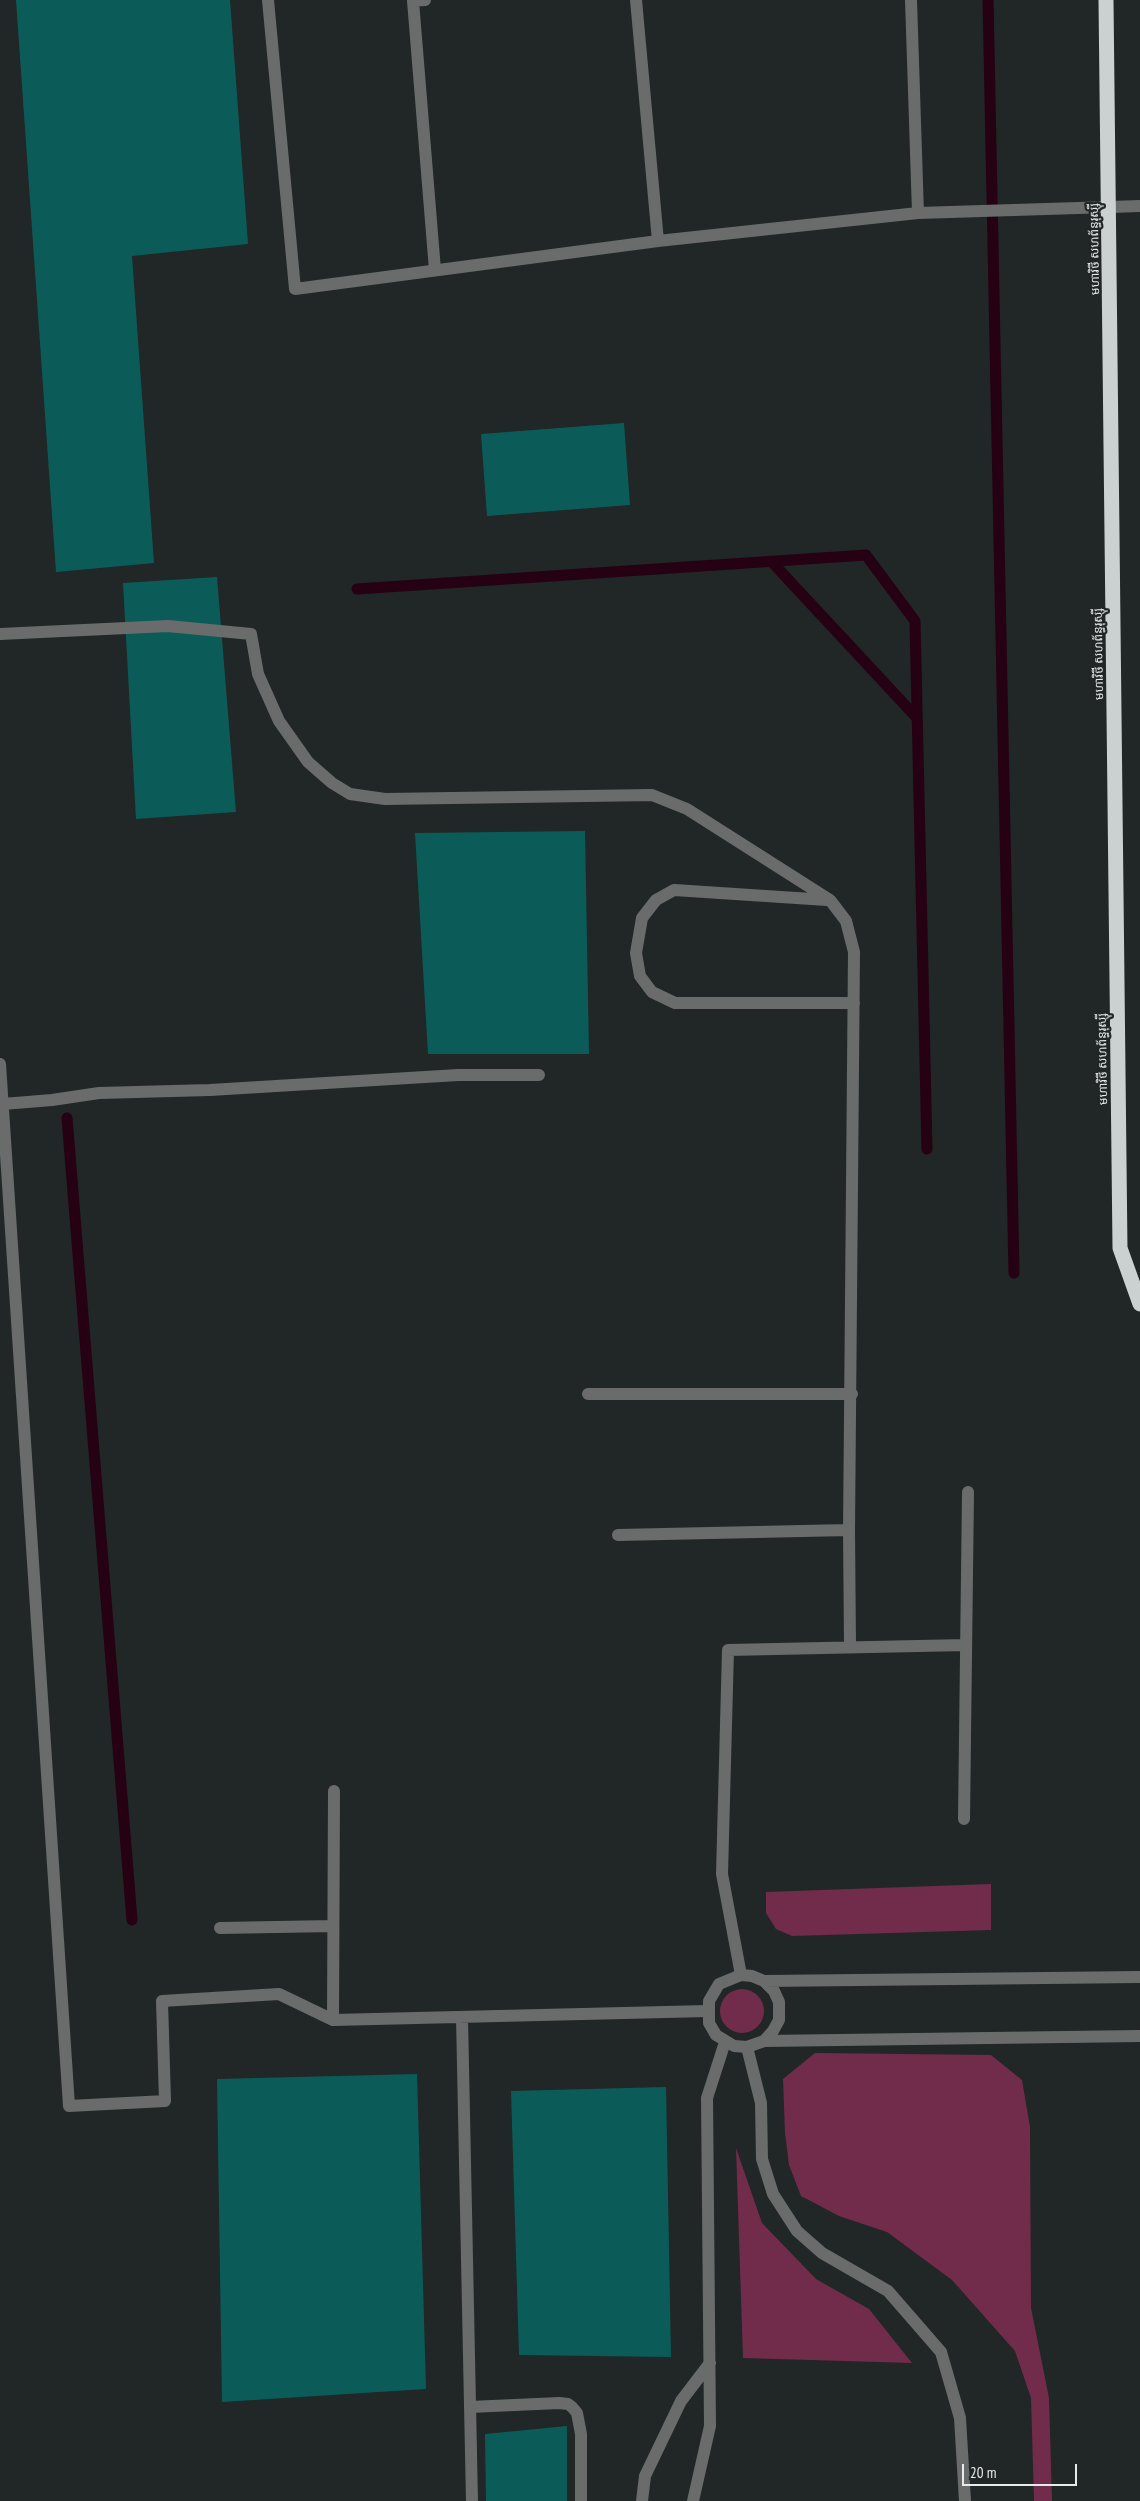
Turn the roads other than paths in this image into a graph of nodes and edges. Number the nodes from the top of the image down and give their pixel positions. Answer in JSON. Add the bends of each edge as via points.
{"nodes":[{"id":1,"x":268,"y":0,"type":"edge"},
{"id":2,"x":425,"y":0,"type":"edge"},
{"id":3,"x":636,"y":0,"type":"edge"},
{"id":4,"x":911,"y":0,"type":"edge"},
{"id":5,"x":1106,"y":0,"type":"edge"},
{"id":6,"x":1110,"y":206,"type":"junction"},
{"id":7,"x":1140,"y":206,"type":"edge"},
{"id":8,"x":918,"y":213,"type":"junction"},
{"id":9,"x":658,"y":241,"type":"junction"},
{"id":10,"x":435,"y":270,"type":"junction"},
{"id":11,"x":0,"y":634,"type":"edge"},
{"id":12,"x":830,"y":900,"type":"junction"},
{"id":13,"x":854,"y":1003,"type":"junction"},
{"id":14,"x":0,"y":1064,"type":"edge"},
{"id":15,"x":539,"y":1075,"type":"dead end"},
{"id":16,"x":3,"y":1104,"type":"junction"},
{"id":17,"x":1140,"y":1304,"type":"edge"},
{"id":18,"x":588,"y":1394,"type":"dead end"},
{"id":19,"x":852,"y":1394,"type":"junction"},
{"id":20,"x":968,"y":1492,"type":"dead end"},
{"id":21,"x":849,"y":1530,"type":"junction"},
{"id":22,"x":618,"y":1535,"type":"dead end"},
{"id":23,"x":966,"y":1645,"type":"junction"},
{"id":24,"x":850,"y":1646,"type":"junction"},
{"id":25,"x":334,"y":1791,"type":"dead end"},
{"id":26,"x":964,"y":1819,"type":"dead end"},
{"id":27,"x":333,"y":1926,"type":"junction"},
{"id":28,"x":220,"y":1928,"type":"dead end"},
{"id":29,"x":741,"y":1975,"type":"junction"},
{"id":30,"x":1140,"y":1977,"type":"edge"},
{"id":31,"x":764,"y":1981,"type":"junction"},
{"id":32,"x":707,"y":2011,"type":"junction"},
{"id":33,"x":462,"y":2017,"type":"junction"},
{"id":34,"x":333,"y":2020,"type":"junction"},
{"id":35,"x":1140,"y":2036,"type":"edge"},
{"id":36,"x":764,"y":2041,"type":"junction"},
{"id":37,"x":725,"y":2042,"type":"junction"},
{"id":38,"x":748,"y":2047,"type":"junction"},
{"id":39,"x":710,"y":2363,"type":"junction"},
{"id":40,"x":470,"y":2407,"type":"junction"},
{"id":41,"x":472,"y":2501,"type":"edge"},
{"id":42,"x":581,"y":2501,"type":"edge"},
{"id":43,"x":642,"y":2501,"type":"edge"},
{"id":44,"x":693,"y":2501,"type":"edge"},
{"id":45,"x":964,"y":2501,"type":"edge"}],
"edges":[{"from":1,"to":10,"type":"street","via":[[295,289]]},
{"from":2,"to":10,"type":"street","via":[[413,1]]},
{"from":3,"to":9,"type":"street"},
{"from":4,"to":8,"type":"street"},
{"from":5,"to":6,"type":"highway","name":"មហាវិថី សហព័ន្ធរុស្ស៊ី"},
{"from":6,"to":7,"type":"street"},
{"from":6,"to":8,"type":"street"},
{"from":6,"to":17,"type":"highway","name":"មហាវិថី សហព័ន្ធរុស្ស៊ី","via":[[1120,1248]]},
{"from":8,"to":9,"type":"street"},
{"from":9,"to":10,"type":"street"},
{"from":11,"to":12,"type":"street","via":[[168,626],[251,634],[258,674],[279,721],[308,762],[332,784],[350,794],[385,799],[652,794],[687,809]]},
{"from":12,"to":13,"type":"street","via":[[846,920],[854,952]]},
{"from":12,"to":13,"type":"street","via":[[674,890],[656,900],[642,918],[636,953],[640,976],[652,992],[675,1003]]},
{"from":13,"to":19,"type":"street"},
{"from":14,"to":16,"type":"street"},
{"from":15,"to":16,"type":"street","via":[[458,1075],[210,1090],[99,1093]]},
{"from":16,"to":34,"type":"street","via":[[69,2106],[165,2100],[162,2001],[279,1994]]},
{"from":18,"to":19,"type":"street"},
{"from":19,"to":21,"type":"street"},
{"from":20,"to":23,"type":"street"},
{"from":21,"to":22,"type":"street"},
{"from":21,"to":24,"type":"street"},
{"from":23,"to":24,"type":"street"},
{"from":23,"to":26,"type":"street"},
{"from":24,"to":29,"type":"street","via":[[728,1650],[722,1874]]},
{"from":25,"to":27,"type":"street"},
{"from":27,"to":28,"type":"street"},
{"from":27,"to":34,"type":"street"},
{"from":29,"to":31,"type":"street"},
{"from":29,"to":32,"type":"street","via":[[719,1984],[708,2001]]},
{"from":30,"to":31,"type":"street"},
{"from":31,"to":36,"type":"street","via":[[774,1991],[780,2012],[773,2031]]},
{"from":32,"to":33,"type":"street"},
{"from":32,"to":37,"type":"street","via":[[709,2023]]},
{"from":33,"to":34,"type":"street"},
{"from":33,"to":40,"type":"street"},
{"from":35,"to":36,"type":"street"},
{"from":36,"to":38,"type":"street"},
{"from":37,"to":38,"type":"street"},
{"from":37,"to":39,"type":"street","via":[[707,2098]]},
{"from":38,"to":45,"type":"street","via":[[761,2103],[762,2159],[772,2194],[797,2231],[822,2253],[888,2291],[941,2352],[960,2418]]},
{"from":39,"to":43,"type":"street","via":[[681,2401],[645,2476]]},
{"from":39,"to":44,"type":"street","via":[[710,2426]]},
{"from":40,"to":41,"type":"street"},
{"from":40,"to":42,"type":"street","via":[[560,2403],[572,2407],[577,2413],[581,2434]]}]}
